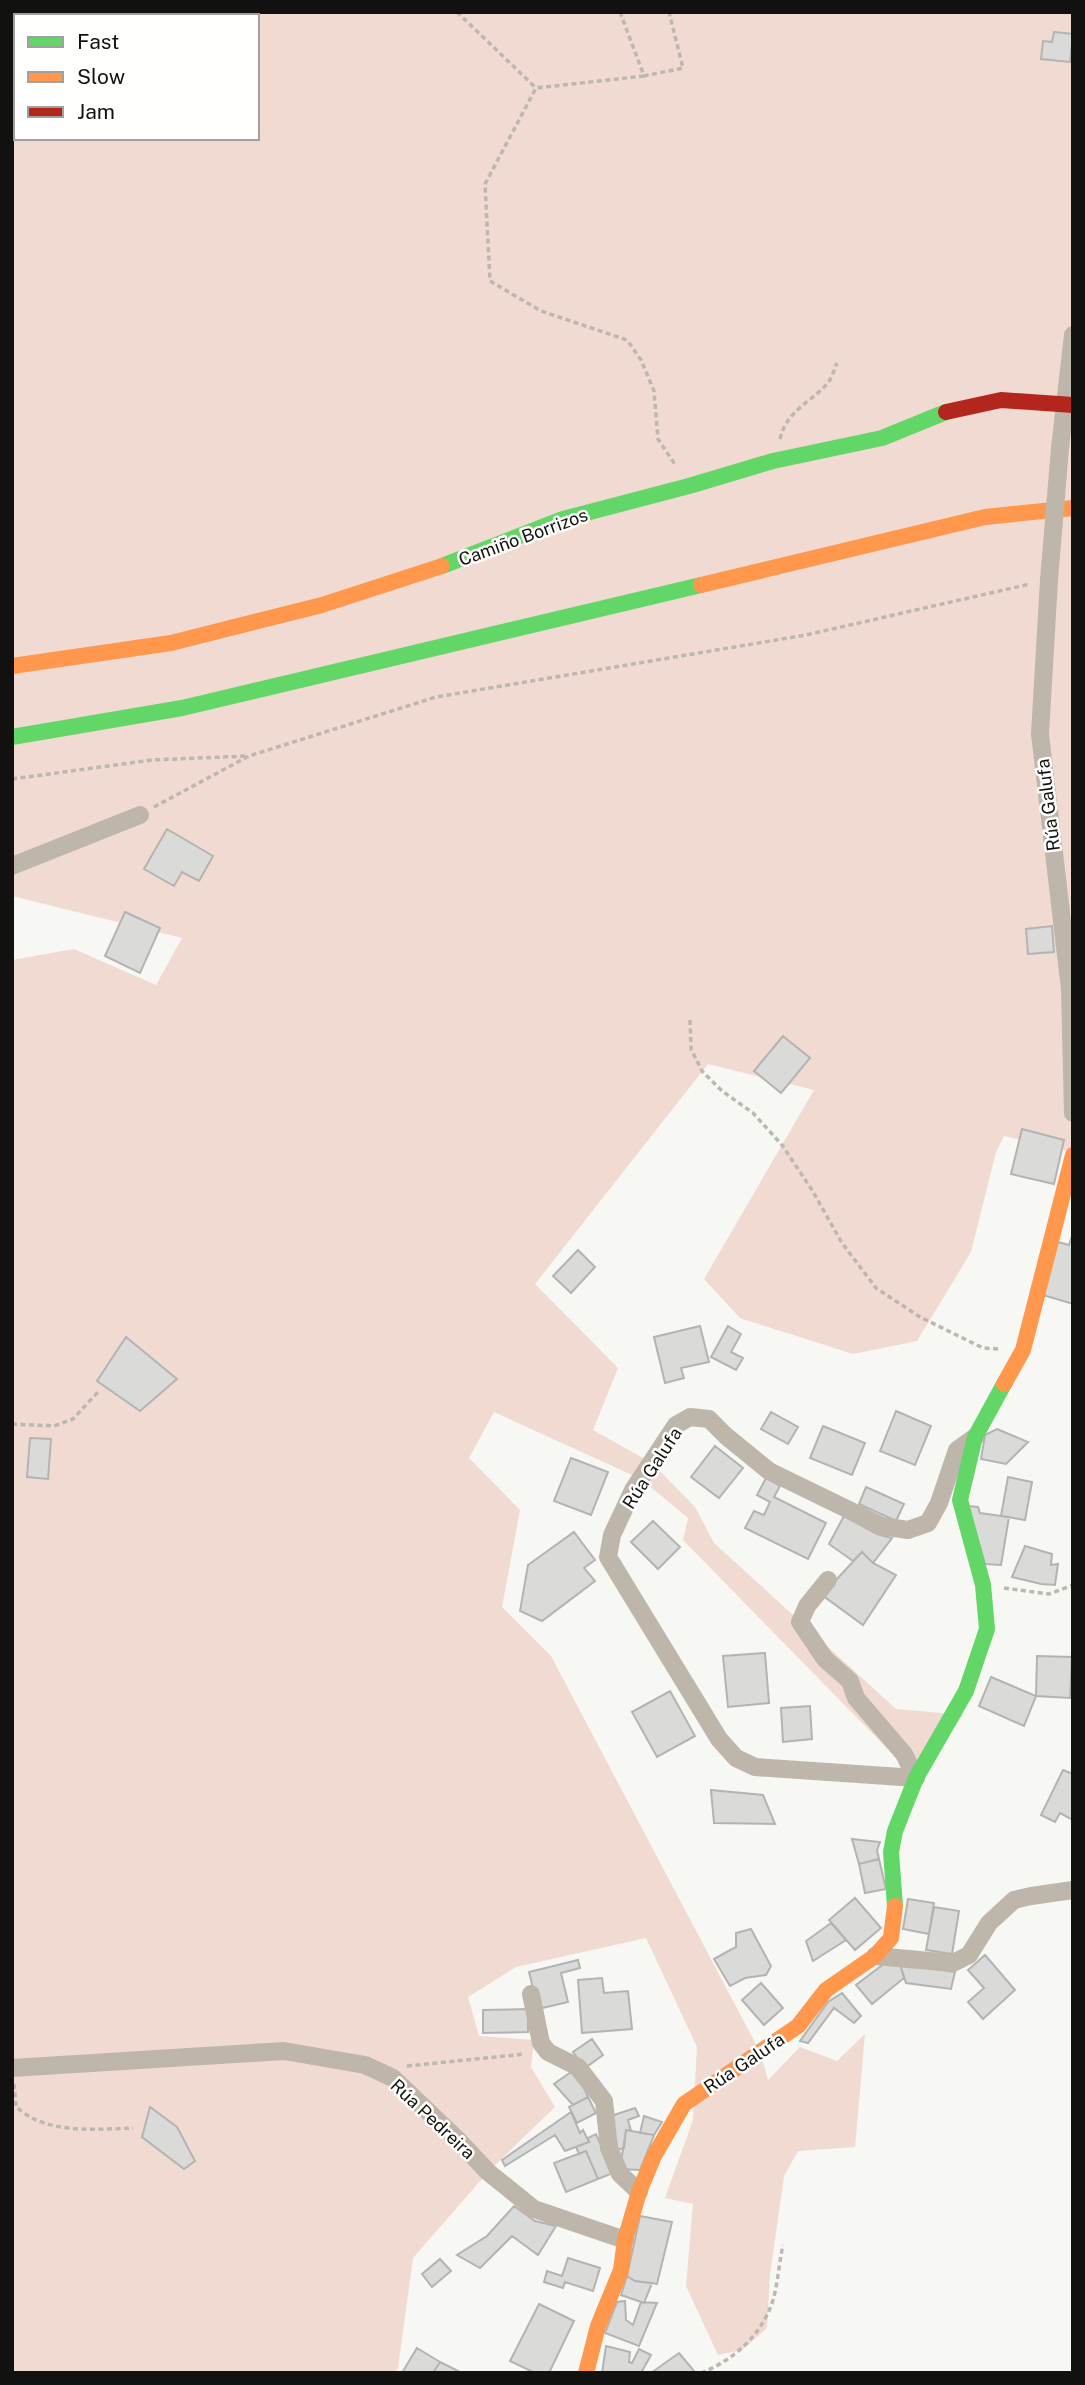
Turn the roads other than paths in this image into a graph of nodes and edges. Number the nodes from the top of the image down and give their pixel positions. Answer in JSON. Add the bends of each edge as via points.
{"nodes":[{"id":1,"x":1073,"y":335,"type":"edge"},
{"id":2,"x":1069,"y":405,"type":"edge"},
{"id":3,"x":1073,"y":508,"type":"edge"},
{"id":4,"x":12,"y":666,"type":"edge"},
{"id":5,"x":12,"y":737,"type":"edge"},
{"id":6,"x":140,"y":814,"type":"road end"},
{"id":7,"x":12,"y":866,"type":"edge"},
{"id":8,"x":1073,"y":1113,"type":"edge"},
{"id":9,"x":1073,"y":1155,"type":"edge"},
{"id":10,"x":975,"y":1437,"type":"junction"},
{"id":11,"x":828,"y":1580,"type":"dead end"},
{"id":12,"x":916,"y":1777,"type":"junction"},
{"id":13,"x":1073,"y":1890,"type":"edge"},
{"id":14,"x":875,"y":1956,"type":"junction"},
{"id":15,"x":531,"y":1994,"type":"dead end"},
{"id":16,"x":14,"y":2068,"type":"edge"},
{"id":17,"x":639,"y":2192,"type":"junction"},
{"id":18,"x":625,"y":2240,"type":"junction"},
{"id":19,"x":586,"y":2373,"type":"edge"}],
"edges":[{"from":1,"to":2,"type":"street","name":"Rúa Galufa"},
{"from":2,"to":4,"type":"main road","name":"Camiño Borrizos","via":[[1001,400],[943,413],[882,438],[775,461],[563,519],[453,563],[322,606],[171,643]]},
{"from":2,"to":8,"type":"street","name":"Rúa Galufa","bridge":true,"via":[[1060,448],[1040,734],[1069,989]]},
{"from":3,"to":5,"type":"main road","via":[[985,517],[182,708]]},
{"from":6,"to":7,"type":"street"},
{"from":9,"to":10,"type":"main road","name":"Rúa Galufa","via":[[1023,1350]]},
{"from":10,"to":12,"type":"main road","name":"Rúa Galufa","via":[[960,1500],[983,1585],[987,1629],[966,1691]]},
{"from":10,"to":12,"type":"street","name":"Rúa Galufa","via":[[957,1450],[928,1523],[908,1530],[882,1526],[769,1471],[709,1419],[690,1417],[676,1425],[633,1490],[612,1535],[608,1557],[719,1739],[736,1758],[755,1767]]},
{"from":11,"to":12,"type":"street","via":[[800,1622],[825,1659],[850,1681],[856,1698],[904,1754]]},
{"from":12,"to":14,"type":"main road","name":"Rúa Galufa","via":[[891,1852],[895,1908],[891,1938]]},
{"from":13,"to":14,"type":"street","via":[[1014,1900],[989,1923],[969,1955],[953,1963]]},
{"from":14,"to":17,"type":"main road","name":"Rúa Galufa","via":[[826,1990],[798,2026],[684,2104]]},
{"from":15,"to":17,"type":"street","via":[[541,2043],[548,2052],[578,2067],[604,2101],[609,2148],[620,2174]]},
{"from":16,"to":18,"type":"street","name":"Rúa Pedreira","via":[[284,2052],[365,2065],[393,2078],[488,2172],[534,2209]]},
{"from":17,"to":18,"type":"main road","name":"Rúa Galufa"},
{"from":18,"to":19,"type":"main road","name":"Rúa Galufa","via":[[621,2270],[598,2326]]}]}
